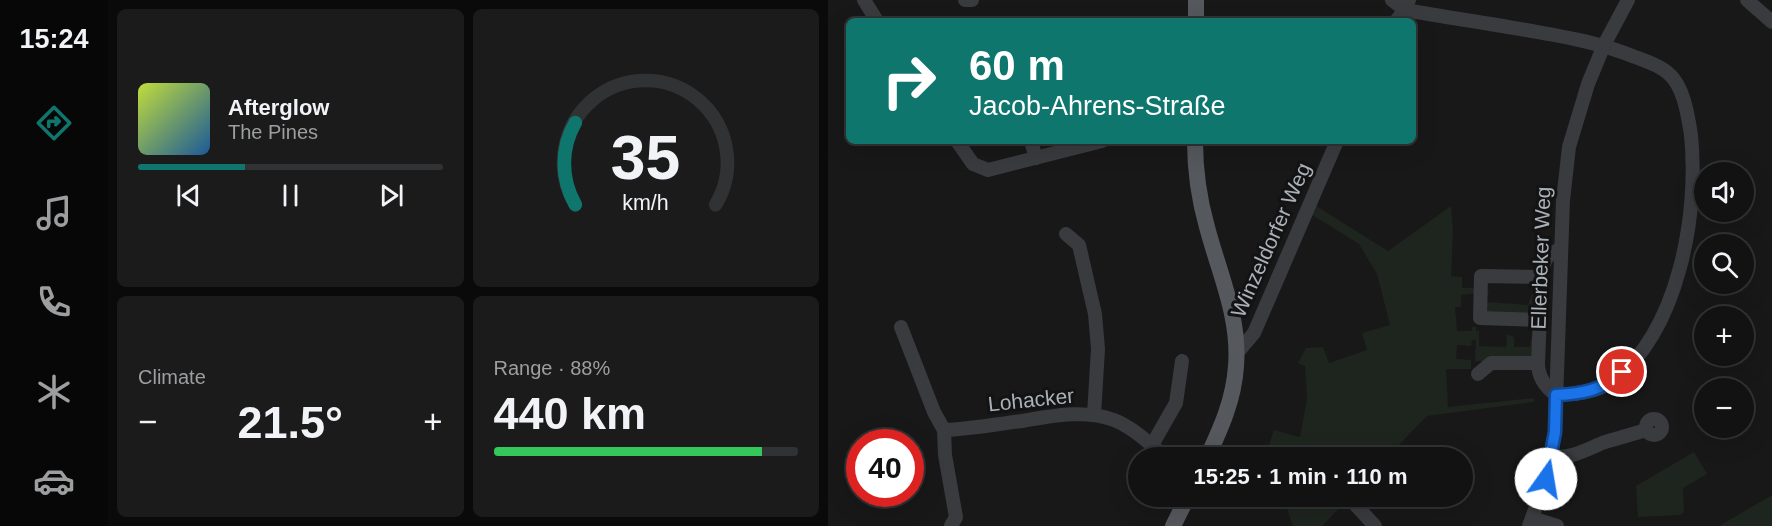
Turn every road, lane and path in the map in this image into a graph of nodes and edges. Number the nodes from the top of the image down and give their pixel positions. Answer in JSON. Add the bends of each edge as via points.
{"nodes":[{"id":1,"x":864,"y":0,"type":"edge"},
{"id":2,"x":965,"y":0,"type":"edge"},
{"id":3,"x":972,"y":0,"type":"edge"},
{"id":4,"x":1197,"y":0,"type":"edge"},
{"id":5,"x":1392,"y":0,"type":"edge"},
{"id":6,"x":1628,"y":0,"type":"edge"},
{"id":7,"x":1747,"y":0,"type":"edge"},
{"id":8,"x":1403,"y":10,"type":"edge"},
{"id":9,"x":875,"y":18,"type":"edge"},
{"id":10,"x":1196,"y":18,"type":"edge"},
{"id":11,"x":1772,"y":22,"type":"edge"},
{"id":12,"x":1604,"y":45,"type":"junction"},
{"id":13,"x":959,"y":144,"type":"edge"},
{"id":14,"x":1032,"y":144,"type":"edge"},
{"id":15,"x":1090,"y":144,"type":"edge"},
{"id":16,"x":1195,"y":144,"type":"edge"},
{"id":17,"x":1336,"y":144,"type":"edge"},
{"id":18,"x":1036,"y":158,"type":"junction"},
{"id":19,"x":1066,"y":234,"type":"dead end"},
{"id":20,"x":1561,"y":248,"type":"junction"},
{"id":21,"x":1541,"y":277,"type":"junction"},
{"id":22,"x":1539,"y":320,"type":"junction"},
{"id":23,"x":901,"y":327,"type":"dead end"},
{"id":24,"x":1237,"y":353,"type":"junction"},
{"id":25,"x":1182,"y":361,"type":"dead end"},
{"id":26,"x":1538,"y":363,"type":"junction"},
{"id":27,"x":1478,"y":374,"type":"dead end"},
{"id":28,"x":1556,"y":395,"type":"junction"},
{"id":29,"x":1094,"y":415,"type":"junction"},
{"id":30,"x":944,"y":430,"type":"junction"},
{"id":31,"x":1646,"y":430,"type":"dead end"},
{"id":32,"x":1152,"y":445,"type":"junction"},
{"id":33,"x":1154,"y":447,"type":"edge"},
{"id":34,"x":1211,"y":447,"type":"edge"},
{"id":35,"x":1552,"y":456,"type":"junction"},
{"id":36,"x":1182,"y":507,"type":"edge"},
{"id":37,"x":1358,"y":507,"type":"edge"},
{"id":38,"x":1531,"y":522,"type":"edge"},
{"id":39,"x":951,"y":526,"type":"edge"},
{"id":40,"x":1173,"y":526,"type":"edge"},
{"id":41,"x":1375,"y":526,"type":"edge"},
{"id":42,"x":1557,"y":526,"type":"edge"}],
"edges":[{"from":1,"to":9,"type":"street"},
{"from":2,"to":3,"type":"street"},
{"from":4,"to":10,"type":"main road"},
{"from":5,"to":8,"type":"street"},
{"from":6,"to":12,"type":"street","name":"Ellerbeker Weg"},
{"from":7,"to":11,"type":"street"},
{"from":8,"to":12,"type":"street"},
{"from":12,"to":20,"type":"street","name":"Ellerbeker Weg","via":[[1569,147]]},
{"from":12,"to":28,"type":"street","via":[[1652,64],[1668,73],[1678,85],[1689,117],[1693,152],[1689,231],[1666,305],[1652,336],[1633,362],[1600,388]]},
{"from":13,"to":18,"type":"street","via":[[973,164],[988,170]]},
{"from":14,"to":18,"type":"street"},
{"from":15,"to":18,"type":"street"},
{"from":16,"to":24,"type":"main road","via":[[1200,203],[1231,307]]},
{"from":17,"to":24,"type":"street","name":"Winzeldorfer Weg","via":[[1254,333]]},
{"from":19,"to":29,"type":"street","via":[[1079,245],[1095,314],[1098,349]]},
{"from":20,"to":21,"type":"street","via":[[1543,261]]},
{"from":20,"to":28,"type":"street","name":"Ellerbeker Weg"},
{"from":21,"to":22,"type":"street"},
{"from":21,"to":22,"type":"street","via":[[1481,276],[1480,297],[1480,318]]},
{"from":22,"to":26,"type":"street"},
{"from":23,"to":30,"type":"street"},
{"from":24,"to":34,"type":"main road","via":[[1232,396]]},
{"from":25,"to":32,"type":"street","via":[[1176,404]]},
{"from":26,"to":27,"type":"street","via":[[1491,363]]},
{"from":26,"to":28,"type":"street","via":[[1544,384]]},
{"from":28,"to":35,"type":"street","name":"Ellerbeker Weg"},
{"from":29,"to":30,"type":"street","name":"Lohacker","via":[[1061,415]]},
{"from":29,"to":32,"type":"street","name":"Lohacker","via":[[1114,420]]},
{"from":30,"to":39,"type":"street","via":[[956,518]]},
{"from":31,"to":35,"type":"street","via":[[1566,457]]},
{"from":32,"to":33,"type":"street","name":"Lohacker"},
{"from":35,"to":38,"type":"street","name":"Ellerbeker Weg"},
{"from":36,"to":40,"type":"main road"},
{"from":37,"to":41,"type":"street"},
{"from":38,"to":42,"type":"street"}]}
